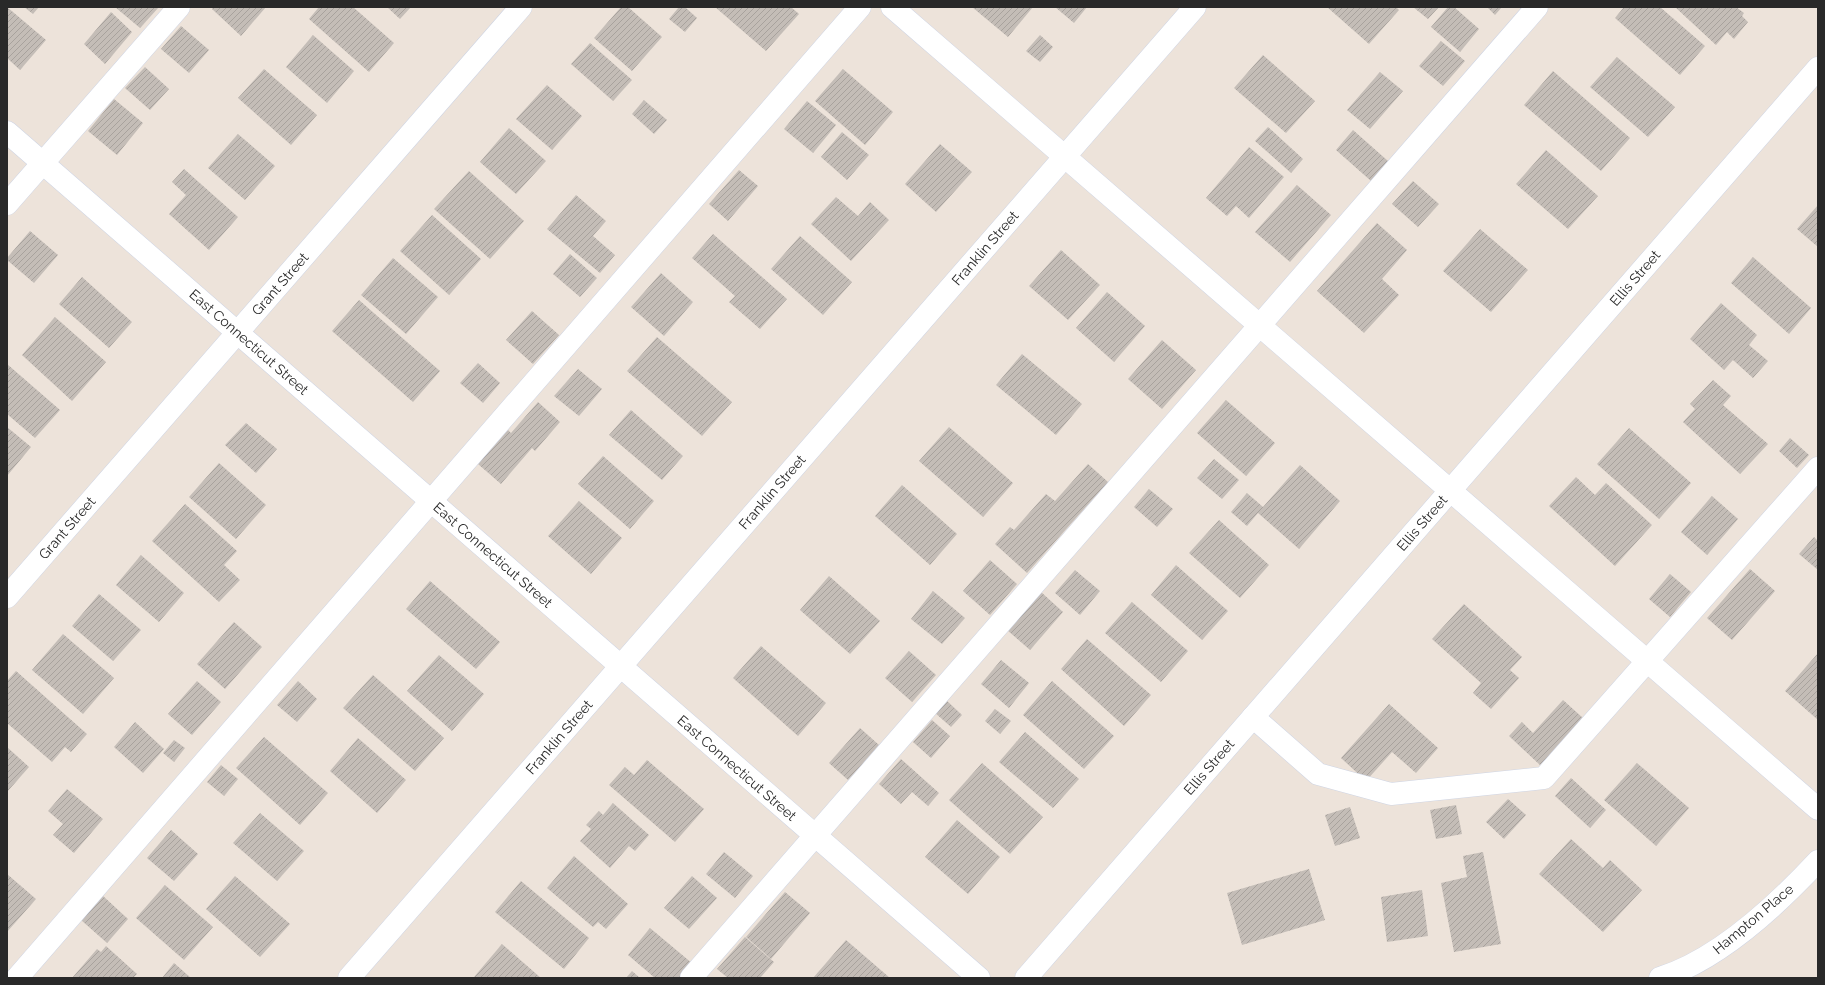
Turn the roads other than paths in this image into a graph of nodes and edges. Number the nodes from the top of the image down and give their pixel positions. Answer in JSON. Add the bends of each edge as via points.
{"nodes":[{"id":1,"x":179,"y":7,"type":"edge"},
{"id":2,"x":521,"y":7,"type":"edge"},
{"id":3,"x":860,"y":7,"type":"edge"},
{"id":4,"x":892,"y":7,"type":"edge"},
{"id":5,"x":1195,"y":7,"type":"edge"},
{"id":6,"x":1537,"y":7,"type":"edge"},
{"id":7,"x":1818,"y":68,"type":"edge"},
{"id":8,"x":7,"y":132,"type":"edge"},
{"id":9,"x":1065,"y":156,"type":"junction"},
{"id":10,"x":43,"y":163,"type":"junction"},
{"id":11,"x":7,"y":204,"type":"edge"},
{"id":12,"x":1260,"y":325,"type":"junction"},
{"id":13,"x":237,"y":332,"type":"junction"},
{"id":14,"x":1818,"y":468,"type":"edge"},
{"id":15,"x":1450,"y":490,"type":"junction"},
{"id":16,"x":431,"y":501,"type":"junction"},
{"id":17,"x":7,"y":597,"type":"edge"},
{"id":18,"x":1647,"y":661,"type":"junction"},
{"id":19,"x":621,"y":666,"type":"junction"},
{"id":20,"x":1253,"y":718,"type":"junction"},
{"id":21,"x":1818,"y":809,"type":"edge"},
{"id":22,"x":815,"y":835,"type":"junction"},
{"id":23,"x":1818,"y":861,"type":"edge"},
{"id":24,"x":17,"y":978,"type":"edge"},
{"id":25,"x":349,"y":978,"type":"edge"},
{"id":26,"x":690,"y":978,"type":"edge"},
{"id":27,"x":979,"y":978,"type":"edge"},
{"id":28,"x":1026,"y":978,"type":"edge"},
{"id":29,"x":1660,"y":978,"type":"edge"}],
"edges":[{"from":1,"to":10,"type":"street"},
{"from":2,"to":13,"type":"street","name":"Grant Street"},
{"from":3,"to":16,"type":"street"},
{"from":4,"to":9,"type":"street"},
{"from":5,"to":9,"type":"street","name":"Franklin Street"},
{"from":6,"to":12,"type":"street"},
{"from":7,"to":15,"type":"street","name":"Ellis Street"},
{"from":8,"to":10,"type":"street","name":"East Connecticut Street"},
{"from":9,"to":12,"type":"street"},
{"from":9,"to":19,"type":"street","name":"Franklin Street"},
{"from":10,"to":11,"type":"street"},
{"from":10,"to":13,"type":"street","name":"East Connecticut Street"},
{"from":12,"to":15,"type":"street"},
{"from":12,"to":22,"type":"street"},
{"from":13,"to":16,"type":"street","name":"East Connecticut Street"},
{"from":13,"to":17,"type":"street","name":"Grant Street"},
{"from":14,"to":18,"type":"street"},
{"from":15,"to":18,"type":"street"},
{"from":15,"to":20,"type":"street","name":"Ellis Street"},
{"from":16,"to":19,"type":"street","name":"East Connecticut Street"},
{"from":16,"to":24,"type":"street"},
{"from":18,"to":20,"type":"street","via":[[1544,778],[1391,794],[1318,774]]},
{"from":18,"to":21,"type":"street"},
{"from":19,"to":22,"type":"street","name":"East Connecticut Street"},
{"from":19,"to":25,"type":"street","name":"Franklin Street"},
{"from":20,"to":28,"type":"street","name":"Ellis Street"},
{"from":22,"to":26,"type":"street"},
{"from":22,"to":27,"type":"street","name":"East Connecticut Street"},
{"from":23,"to":29,"type":"street","name":"Hampton Place","via":[[1761,916],[1708,957]]}]}
